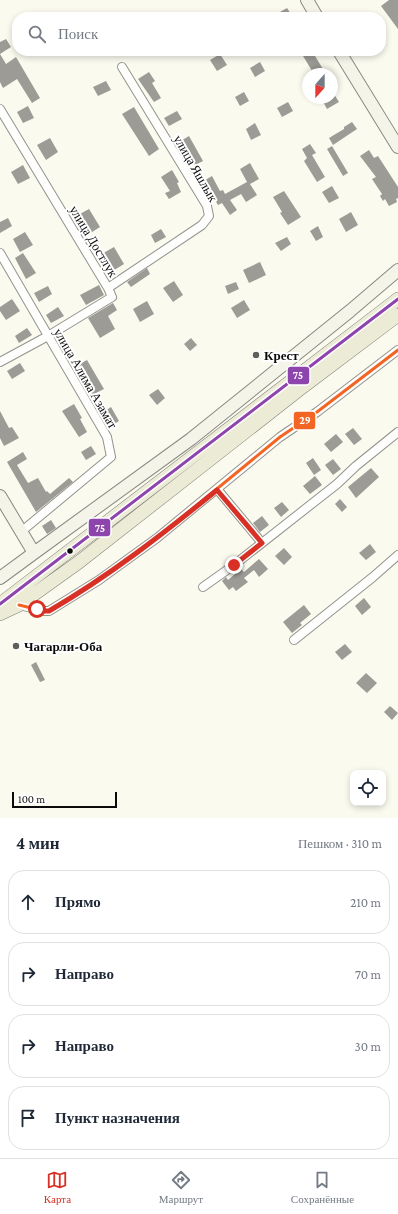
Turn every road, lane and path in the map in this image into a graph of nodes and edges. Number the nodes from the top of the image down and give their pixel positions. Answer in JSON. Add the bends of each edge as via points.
{"nodes":[{"id":1,"x":307,"y":0,"type":"edge"},
{"id":2,"x":314,"y":12,"type":"edge"},
{"id":3,"x":342,"y":56,"type":"edge"},
{"id":4,"x":122,"y":67,"type":"dead end"},
{"id":5,"x":0,"y":109,"type":"edge"},
{"id":6,"x":398,"y":147,"type":"edge"},
{"id":7,"x":0,"y":254,"type":"edge"},
{"id":8,"x":398,"y":270,"type":"edge"},
{"id":9,"x":108,"y":288,"type":"junction"},
{"id":10,"x":398,"y":299,"type":"edge"},
{"id":11,"x":398,"y":315,"type":"edge"},
{"id":12,"x":48,"y":336,"type":"junction"},
{"id":13,"x":398,"y":350,"type":"edge"},
{"id":14,"x":0,"y":362,"type":"edge"},
{"id":15,"x":398,"y":432,"type":"edge"},
{"id":16,"x":217,"y":490,"type":"junction"},
{"id":17,"x":0,"y":496,"type":"edge"},
{"id":18,"x":22,"y":532,"type":"junction"},
{"id":19,"x":55,"y":539,"type":"junction"},
{"id":20,"x":262,"y":543,"type":"junction"},
{"id":21,"x":34,"y":554,"type":"junction"},
{"id":22,"x":398,"y":555,"type":"edge"},
{"id":23,"x":5,"y":575,"type":"edge"},
{"id":24,"x":203,"y":587,"type":"dead end"},
{"id":25,"x":0,"y":604,"type":"edge"},
{"id":26,"x":19,"y":605,"type":"junction"},
{"id":27,"x":0,"y":614,"type":"edge"},
{"id":28,"x":294,"y":640,"type":"dead end"}],
"edges":[{"from":1,"to":2,"type":"main road"},
{"from":3,"to":6,"type":"main road"},
{"from":4,"to":9,"type":"street","name":"улица Яшлык","via":[[207,206],[209,216],[202,225]]},
{"from":5,"to":9,"type":"street","name":"улица Достлук"},
{"from":7,"to":12,"type":"street","name":"улица Алима Азамат"},
{"from":8,"to":19,"type":"main road","via":[[190,439]]},
{"from":9,"to":12,"type":"street","name":"улица Достлук","via":[[112,297]]},
{"from":10,"to":25,"type":"main road"},
{"from":11,"to":26,"type":"main road","via":[[79,562]]},
{"from":12,"to":14,"type":"street","name":"улица Достлук"},
{"from":12,"to":18,"type":"street","name":"улица Алима Азамат","via":[[107,437],[111,457]]},
{"from":13,"to":16,"type":"street","via":[[280,437]]},
{"from":15,"to":20,"type":"street"},
{"from":16,"to":20,"type":"street"},
{"from":16,"to":26,"type":"street","via":[[131,557],[52,609],[44,611]]},
{"from":17,"to":18,"type":"main road"},
{"from":18,"to":19,"type":"main road","via":[[36,543]]},
{"from":18,"to":21,"type":"main road"},
{"from":18,"to":23,"type":"main road","via":[[25,548],[21,559]]},
{"from":19,"to":21,"type":"main road"},
{"from":20,"to":24,"type":"street"},
{"from":21,"to":23,"type":"main road"},
{"from":22,"to":28,"type":"street"},
{"from":26,"to":27,"type":"main road"}]}
